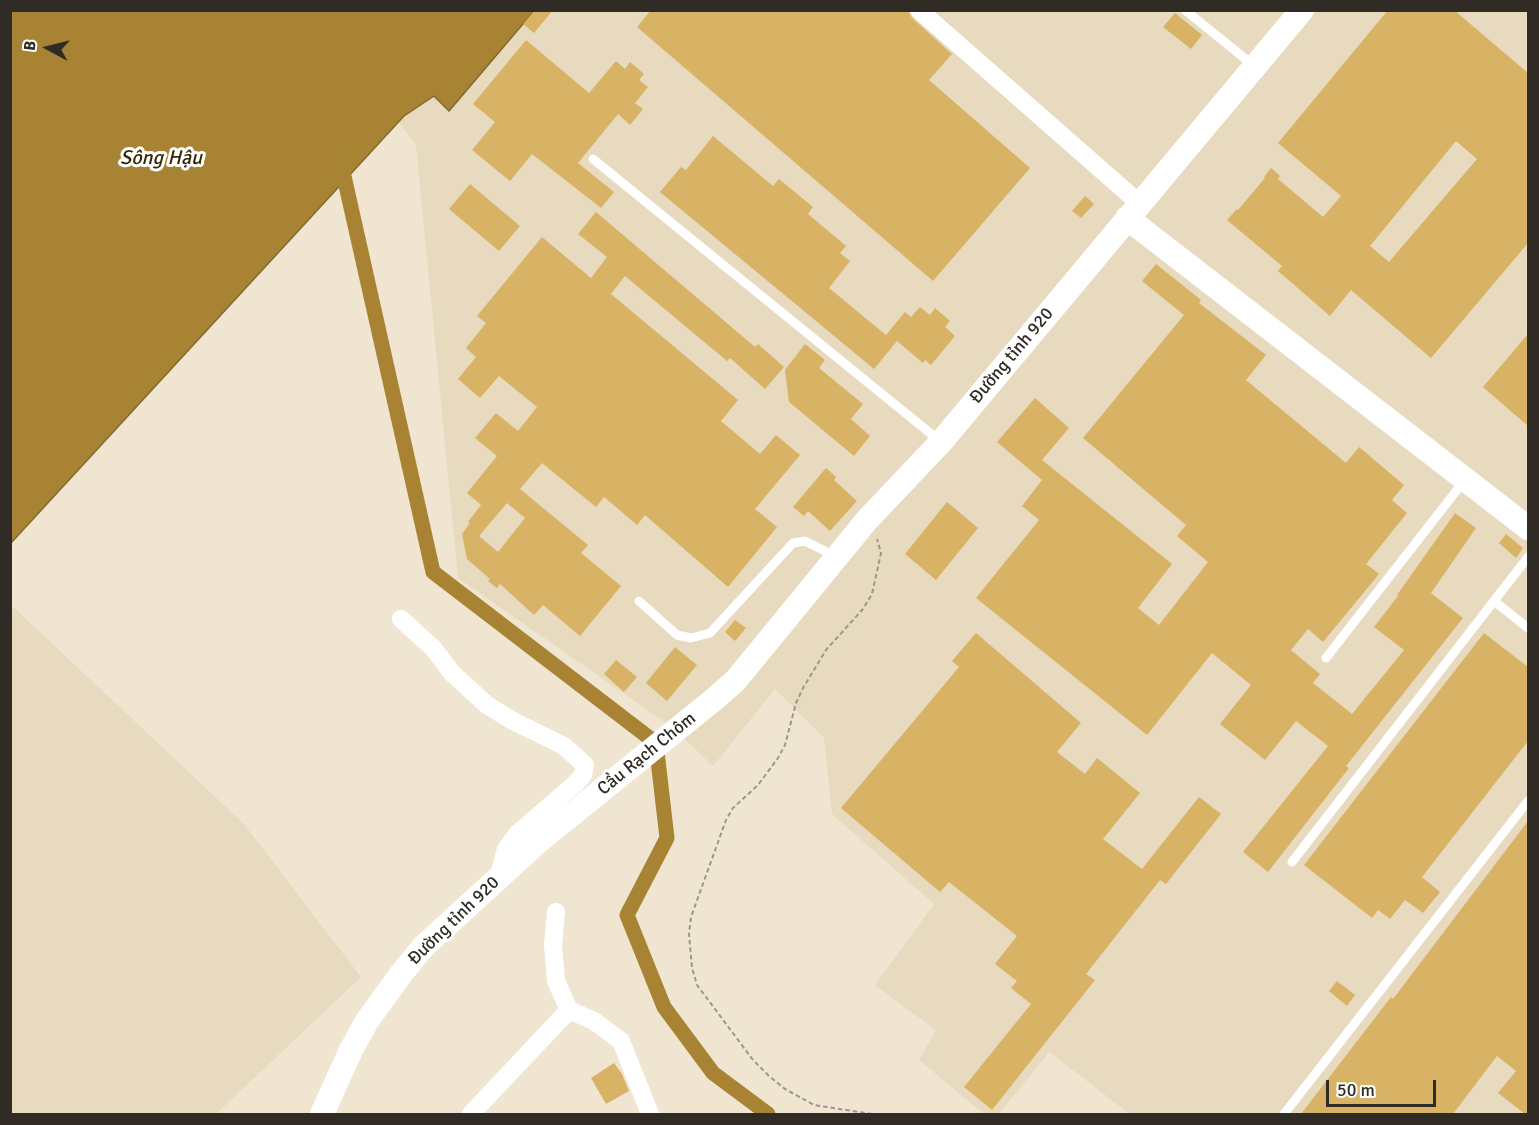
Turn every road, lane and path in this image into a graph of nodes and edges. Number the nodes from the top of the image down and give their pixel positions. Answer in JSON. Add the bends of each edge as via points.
{"nodes":[{"id":1,"x":919,"y":10,"type":"edge"},
{"id":2,"x":1185,"y":10,"type":"edge"},
{"id":3,"x":1302,"y":10,"type":"edge"},
{"id":4,"x":1254,"y":66,"type":"junction"},
{"id":5,"x":593,"y":159,"type":"dead end"},
{"id":6,"x":1133,"y":210,"type":"junction"},
{"id":7,"x":941,"y":442,"type":"junction"},
{"id":8,"x":1466,"y":479,"type":"junction"},
{"id":9,"x":867,"y":520,"type":"junction"},
{"id":10,"x":1528,"y":528,"type":"edge"},
{"id":11,"x":837,"y":557,"type":"junction"},
{"id":12,"x":1528,"y":557,"type":"edge"},
{"id":13,"x":639,"y":601,"type":"dead end"},
{"id":14,"x":1494,"y":602,"type":"junction"},
{"id":15,"x":401,"y":620,"type":"dead end"},
{"id":16,"x":1528,"y":628,"type":"edge"},
{"id":17,"x":1326,"y":658,"type":"dead end"},
{"id":18,"x":717,"y":698,"type":"joint"},
{"id":19,"x":1528,"y":801,"type":"edge"},
{"id":20,"x":577,"y":811,"type":"joint"},
{"id":21,"x":1292,"y":862,"type":"dead end"},
{"id":22,"x":498,"y":879,"type":"junction"},
{"id":23,"x":556,"y":912,"type":"dead end"},
{"id":24,"x":569,"y":1010,"type":"junction"},
{"id":25,"x":322,"y":1114,"type":"edge"},
{"id":26,"x":471,"y":1114,"type":"edge"},
{"id":27,"x":650,"y":1114,"type":"edge"},
{"id":28,"x":872,"y":1114,"type":"edge"},
{"id":29,"x":1284,"y":1114,"type":"edge"}],
"edges":[{"from":1,"to":6,"type":"street"},
{"from":2,"to":4,"type":"lane"},
{"from":3,"to":4,"type":"main road","name":"Đường tỉnh 920"},
{"from":4,"to":6,"type":"main road","name":"Đường tỉnh 920"},
{"from":5,"to":7,"type":"lane"},
{"from":6,"to":7,"type":"main road","name":"Đường tỉnh 920"},
{"from":6,"to":8,"type":"main road"},
{"from":7,"to":9,"type":"main road","name":"Đường tỉnh 920"},
{"from":8,"to":10,"type":"main road"},
{"from":8,"to":17,"type":"lane"},
{"from":9,"to":11,"type":"main road","name":"Đường tỉnh 920"},
{"from":9,"to":28,"type":"path","via":[[881,553],[872,594],[826,650],[803,688],[778,758],[726,820],[688,934],[697,985],[761,1068],[784,1089],[814,1105]]},
{"from":11,"to":13,"type":"lane","via":[[805,541],[793,543],[710,633],[691,639],[677,635]]},
{"from":11,"to":18,"type":"main road","name":"Đường tỉnh 920","via":[[736,681]]},
{"from":12,"to":14,"type":"lane"},
{"from":14,"to":16,"type":"lane"},
{"from":14,"to":21,"type":"lane"},
{"from":15,"to":22,"type":"street","via":[[487,705],[564,746],[585,765],[576,783],[517,834],[506,849]]},
{"from":18,"to":20,"type":"main road","name":"Cầu Rạch Chôm"},
{"from":19,"to":29,"type":"lane"},
{"from":20,"to":22,"type":"main road","name":"Đường tỉnh 920"},
{"from":22,"to":25,"type":"main road","name":"Đường tỉnh 920","via":[[424,946],[400,974],[367,1021]]},
{"from":23,"to":24,"type":"street","via":[[556,981]]},
{"from":24,"to":26,"type":"street"},
{"from":24,"to":27,"type":"street","via":[[594,1021],[621,1041]]}]}
